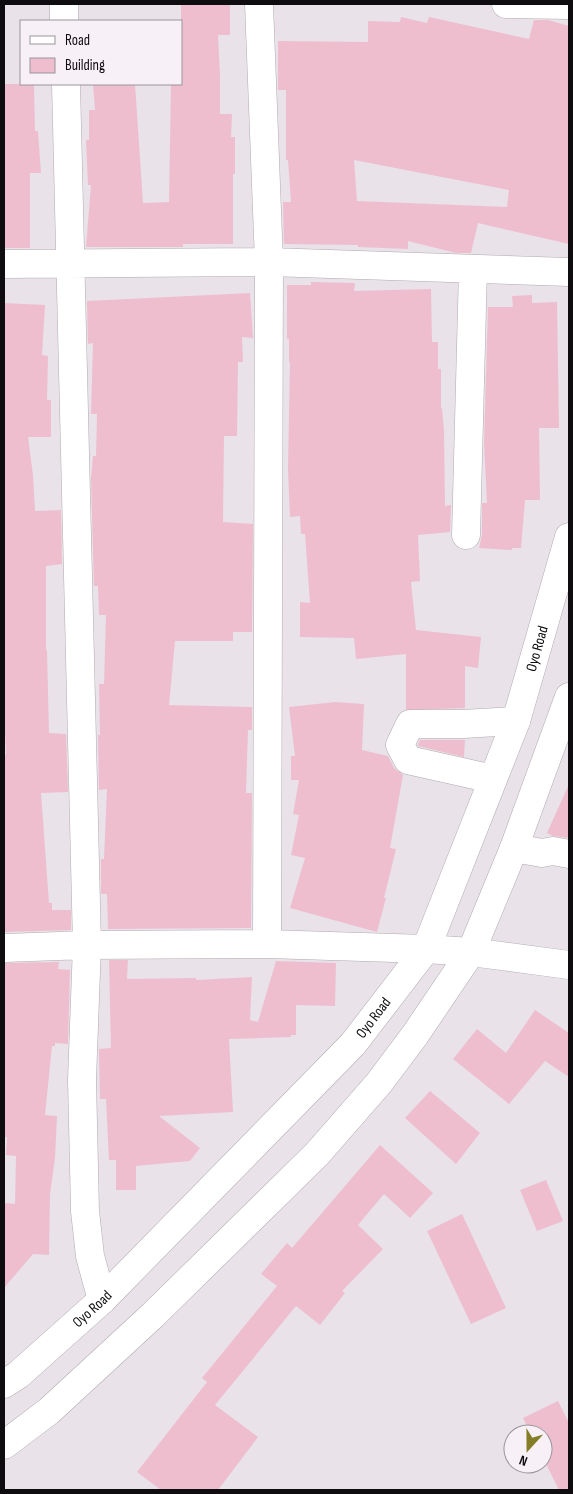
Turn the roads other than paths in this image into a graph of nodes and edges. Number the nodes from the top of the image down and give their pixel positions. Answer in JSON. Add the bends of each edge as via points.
{"nodes":[{"id":1,"x":64,"y":4,"type":"edge"},
{"id":2,"x":259,"y":4,"type":"edge"},
{"id":3,"x":506,"y":4,"type":"edge"},
{"id":4,"x":569,"y":5,"type":"edge"},
{"id":5,"x":64,"y":20,"type":"edge"},
{"id":6,"x":66,"y":85,"type":"edge"},
{"id":7,"x":72,"y":262,"type":"junction"},
{"id":8,"x":270,"y":262,"type":"junction"},
{"id":9,"x":4,"y":264,"type":"edge"},
{"id":10,"x":473,"y":269,"type":"junction"},
{"id":11,"x":569,"y":272,"type":"edge"},
{"id":12,"x":466,"y":535,"type":"dead end"},
{"id":13,"x":569,"y":538,"type":"edge"},
{"id":14,"x":569,"y":697,"type":"edge"},
{"id":15,"x":516,"y":721,"type":"junction"},
{"id":16,"x":564,"y":733,"type":"edge"},
{"id":17,"x":493,"y":779,"type":"junction"},
{"id":18,"x":514,"y":848,"type":"junction"},
{"id":19,"x":569,"y":854,"type":"edge"},
{"id":20,"x":267,"y":944,"type":"junction"},
{"id":21,"x":87,"y":945,"type":"junction"},
{"id":22,"x":4,"y":948,"type":"edge"},
{"id":23,"x":426,"y":949,"type":"junction"},
{"id":24,"x":471,"y":952,"type":"junction"},
{"id":25,"x":569,"y":965,"type":"edge"},
{"id":26,"x":102,"y":1300,"type":"junction"},
{"id":27,"x":4,"y":1384,"type":"edge"},
{"id":28,"x":4,"y":1444,"type":"edge"}],
"edges":[{"from":1,"to":5,"type":"street"},
{"from":2,"to":8,"type":"street"},
{"from":3,"to":4,"type":"street"},
{"from":6,"to":7,"type":"street"},
{"from":7,"to":8,"type":"street"},
{"from":7,"to":9,"type":"street"},
{"from":7,"to":21,"type":"street"},
{"from":8,"to":10,"type":"street"},
{"from":8,"to":20,"type":"street"},
{"from":10,"to":11,"type":"street"},
{"from":10,"to":12,"type":"street"},
{"from":13,"to":15,"type":"street","name":"Oyo Road"},
{"from":14,"to":16,"type":"street"},
{"from":15,"to":17,"type":"street","name":"Oyo Road"},
{"from":15,"to":17,"type":"street","via":[[410,724],[400,745],[408,760]]},
{"from":16,"to":18,"type":"street"},
{"from":17,"to":23,"type":"street","name":"Oyo Road"},
{"from":18,"to":19,"type":"street"},
{"from":18,"to":24,"type":"street"},
{"from":20,"to":21,"type":"street"},
{"from":20,"to":23,"type":"street"},
{"from":21,"to":22,"type":"street"},
{"from":21,"to":26,"type":"street","via":[[82,1080],[85,1211],[90,1256]]},
{"from":23,"to":24,"type":"street"},
{"from":23,"to":26,"type":"street","name":"Oyo Road","via":[[353,1044]]},
{"from":24,"to":25,"type":"street"},
{"from":24,"to":28,"type":"street","via":[[380,1083],[317,1154],[153,1315],[49,1411]]},
{"from":26,"to":27,"type":"street","name":"Oyo Road"}]}
